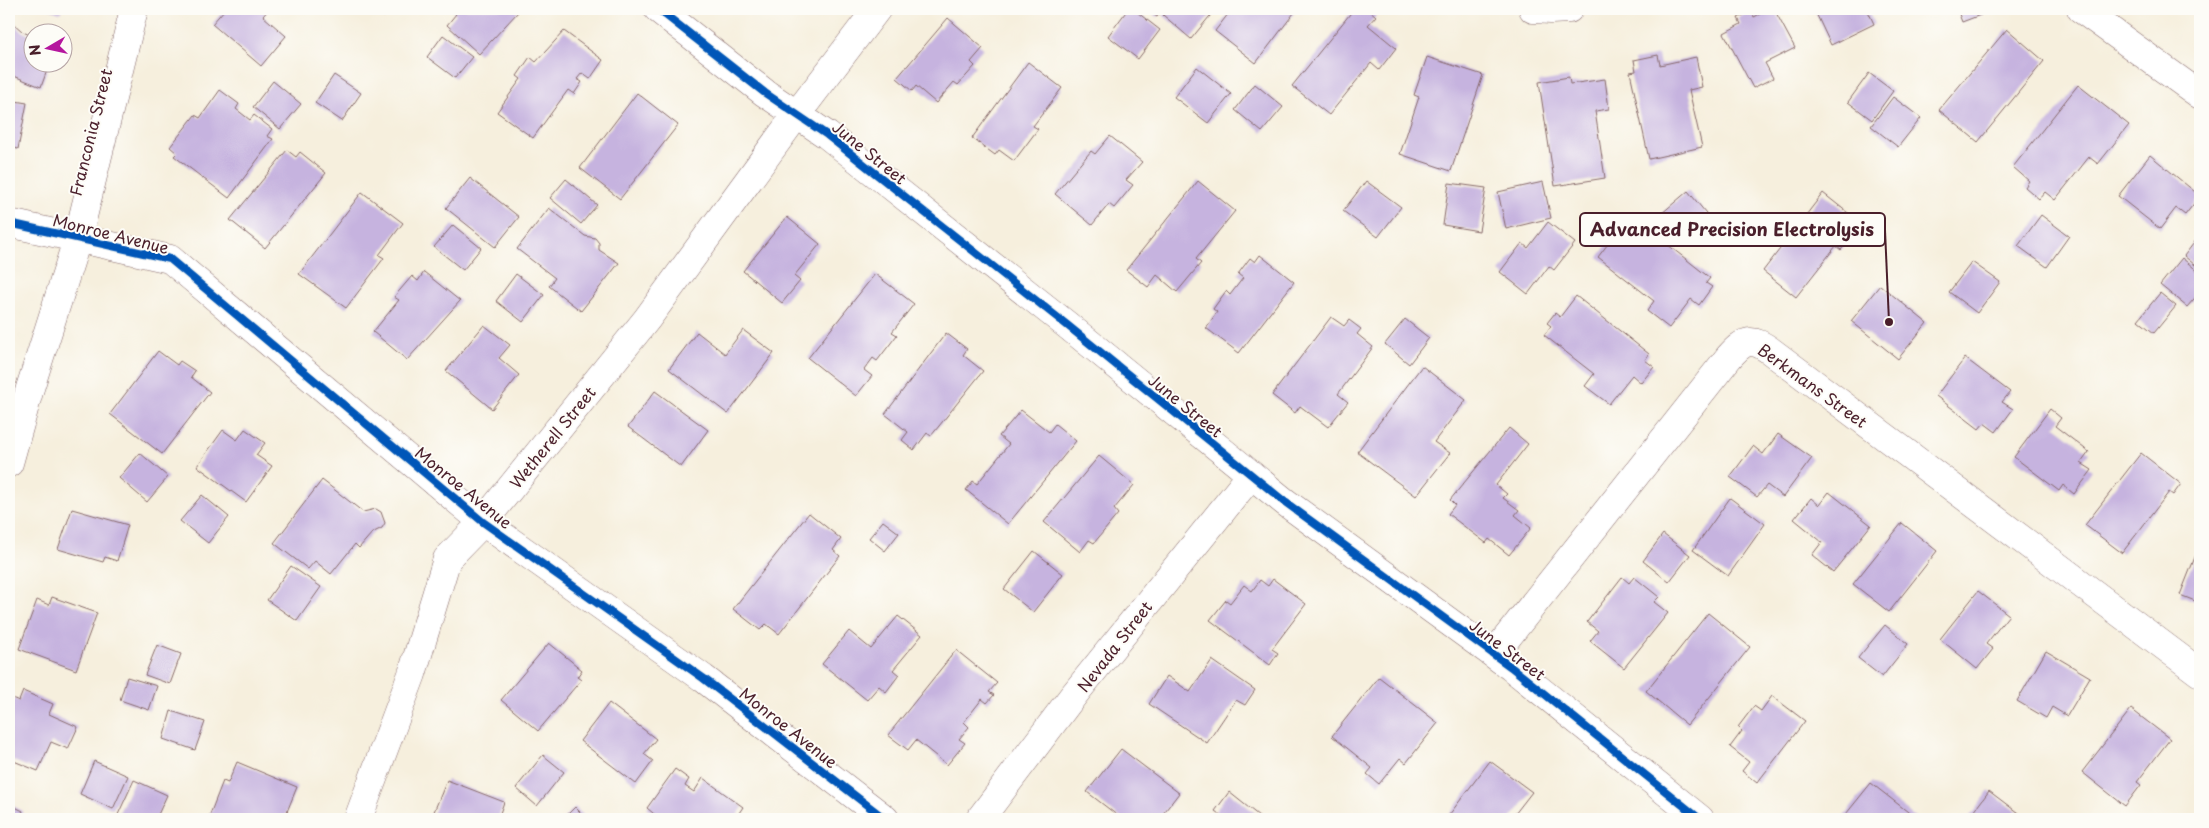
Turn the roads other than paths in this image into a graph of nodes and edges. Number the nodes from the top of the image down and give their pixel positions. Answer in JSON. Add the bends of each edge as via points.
{"nodes":[{"id":1,"x":134,"y":9,"type":"edge"},
{"id":2,"x":658,"y":9,"type":"edge"},
{"id":3,"x":877,"y":9,"type":"edge"},
{"id":4,"x":1534,"y":9,"type":"edge"},
{"id":5,"x":1569,"y":9,"type":"edge"},
{"id":6,"x":2081,"y":9,"type":"edge"},
{"id":7,"x":2200,"y":95,"type":"edge"},
{"id":8,"x":797,"y":114,"type":"junction"},
{"id":9,"x":9,"y":223,"type":"edge"},
{"id":10,"x":78,"y":238,"type":"junction"},
{"id":11,"x":9,"y":462,"type":"edge"},
{"id":12,"x":1251,"y":475,"type":"junction"},
{"id":13,"x":483,"y":522,"type":"junction"},
{"id":14,"x":1494,"y":654,"type":"junction"},
{"id":15,"x":2200,"y":673,"type":"edge"},
{"id":16,"x":358,"y":819,"type":"edge"},
{"id":17,"x":885,"y":819,"type":"edge"},
{"id":18,"x":980,"y":819,"type":"edge"},
{"id":19,"x":1700,"y":819,"type":"edge"}],
"edges":[{"from":1,"to":10,"type":"street","name":"Franconia Street"},
{"from":2,"to":8,"type":"street","name":"June Street","via":[[765,93]]},
{"from":3,"to":8,"type":"street","name":"Wetherell Street"},
{"from":4,"to":5,"type":"street"},
{"from":6,"to":7,"type":"street"},
{"from":8,"to":12,"type":"street","name":"June Street","via":[[1067,325]]},
{"from":8,"to":13,"type":"street","name":"Wetherell Street","via":[[648,320]]},
{"from":9,"to":10,"type":"street","name":"Monroe Avenue"},
{"from":10,"to":11,"type":"street","name":"Franconia Street"},
{"from":10,"to":13,"type":"street","name":"Monroe Avenue","via":[[170,259]]},
{"from":12,"to":14,"type":"street","name":"June Street"},
{"from":12,"to":18,"type":"street","name":"Nevada Street","via":[[1073,696]]},
{"from":13,"to":16,"type":"street","name":"Wetherell Street","via":[[447,559],[412,674]]},
{"from":13,"to":17,"type":"street","name":"Monroe Avenue","via":[[703,678]]},
{"from":14,"to":15,"type":"street","name":"Berkmans Street","via":[[1729,358],[1738,347],[1749,341],[1772,352]]},
{"from":14,"to":19,"type":"street","name":"June Street"}]}
